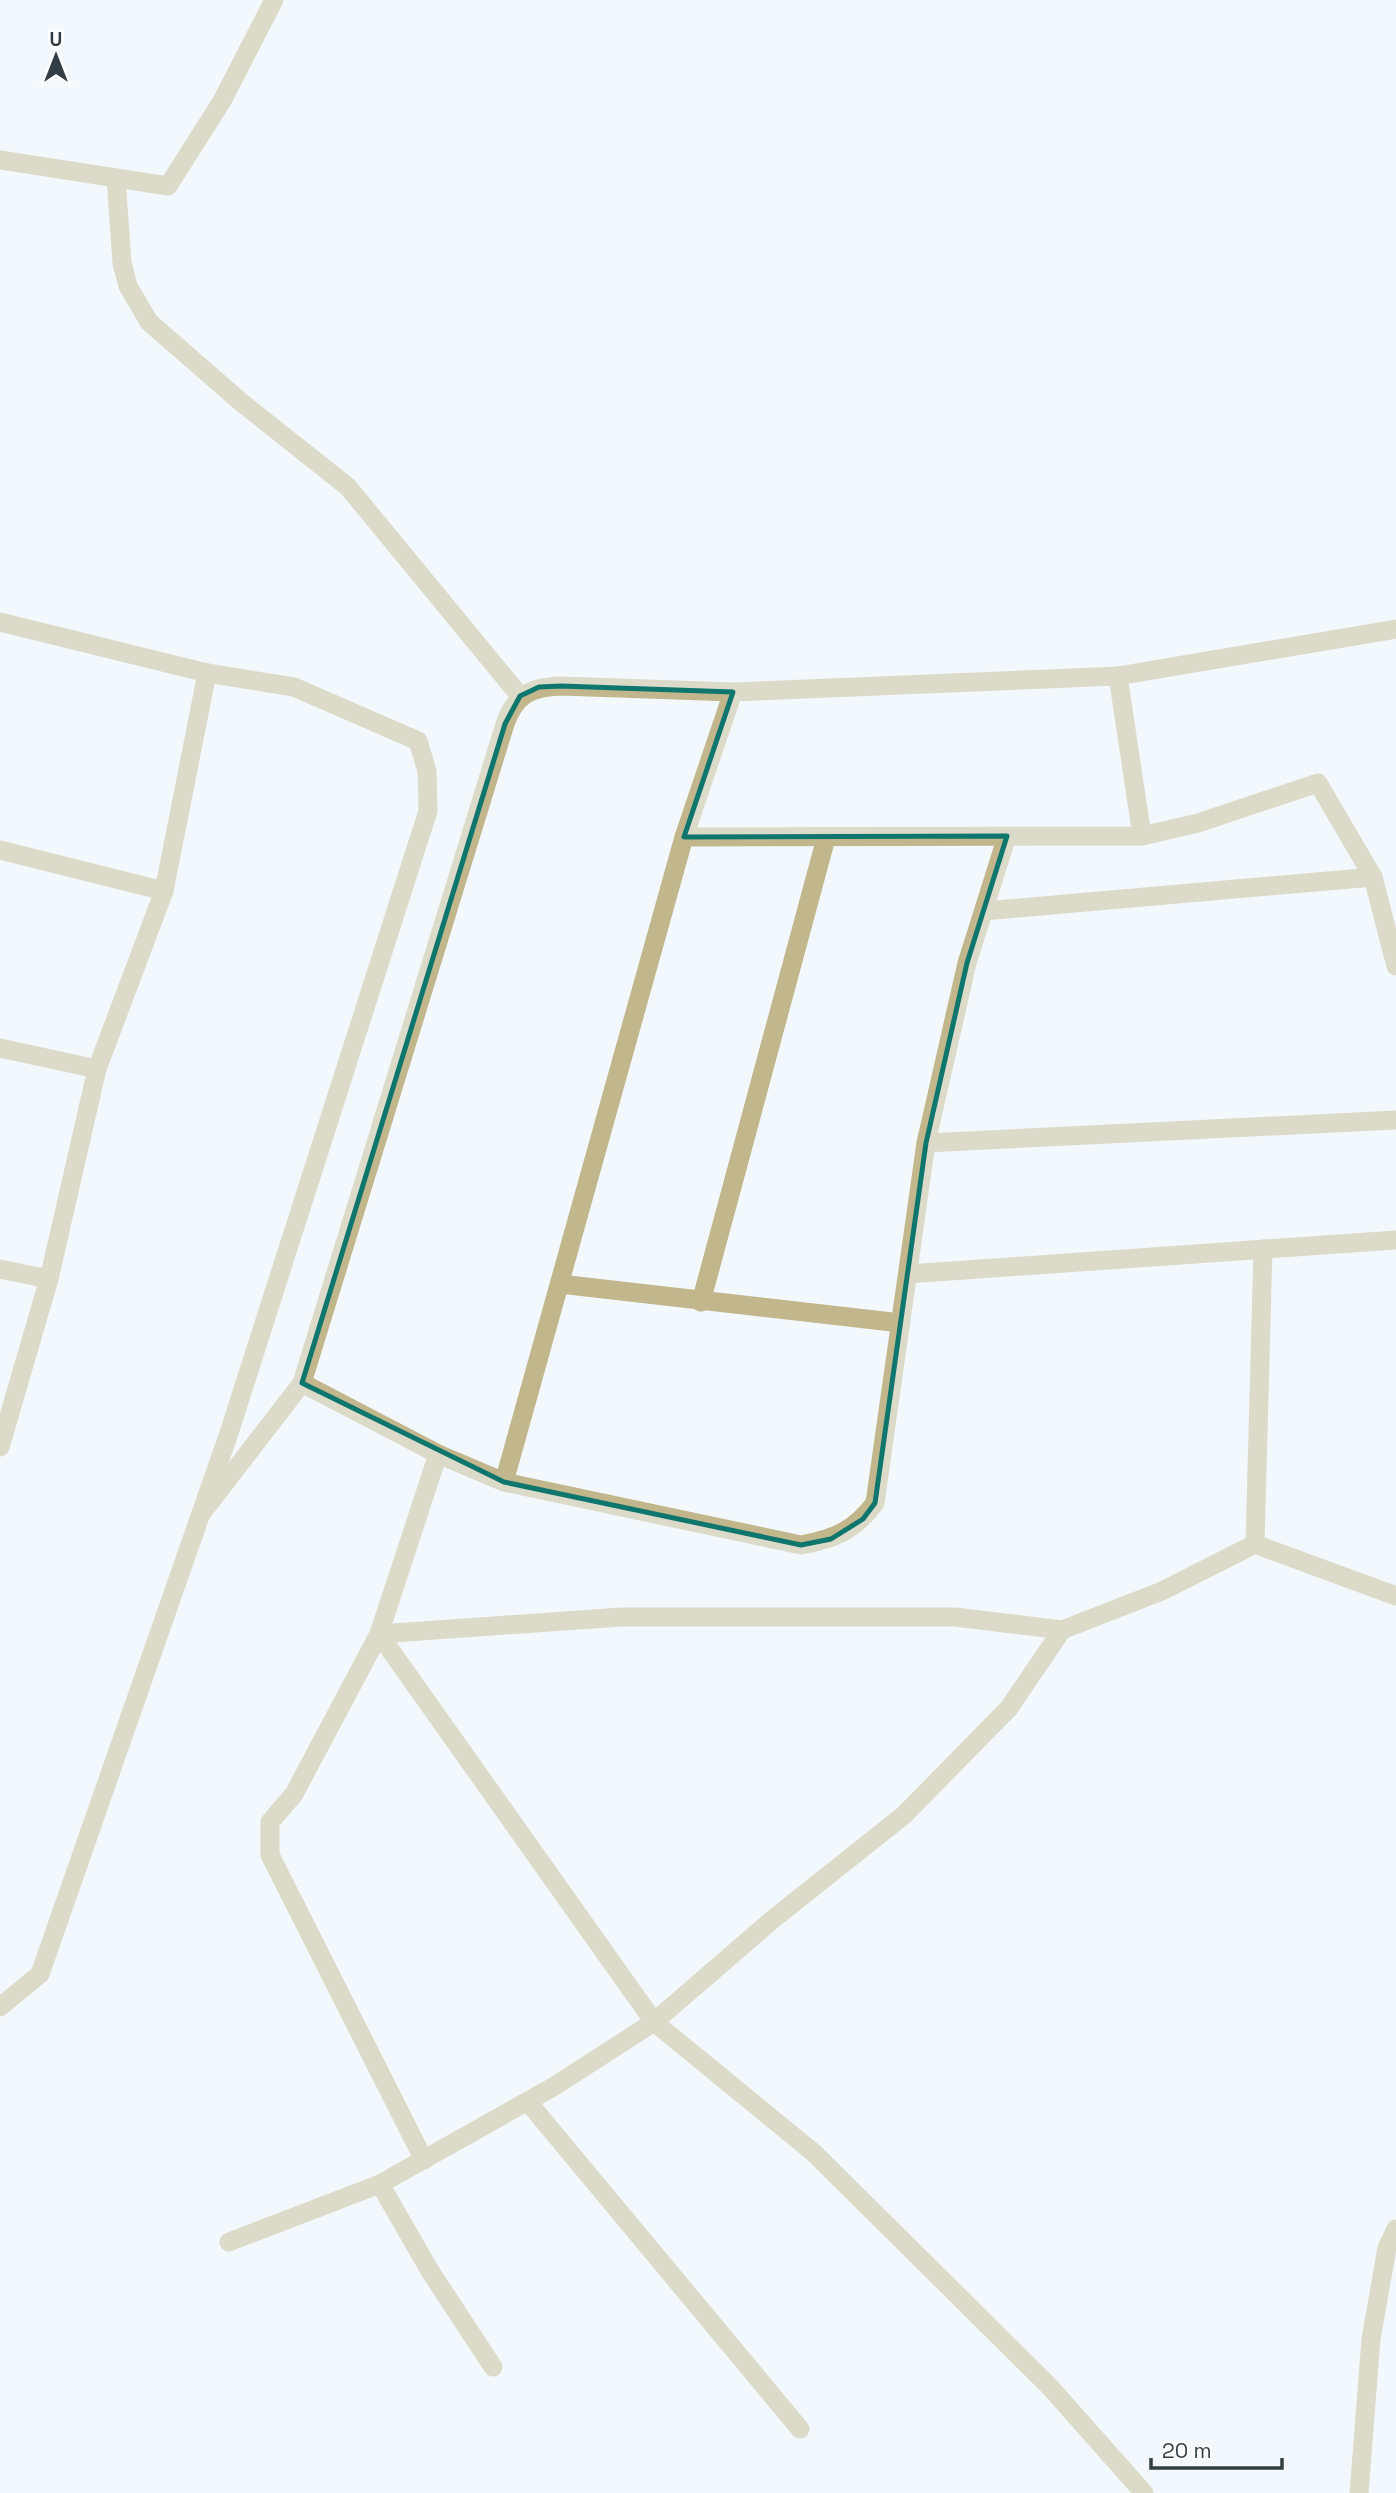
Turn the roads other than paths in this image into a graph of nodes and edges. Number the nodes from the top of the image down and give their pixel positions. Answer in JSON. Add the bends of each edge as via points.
{"nodes":[{"id":1,"x":274,"y":0,"type":"edge"},
{"id":2,"x":0,"y":160,"type":"edge"},
{"id":3,"x":116,"y":178,"type":"junction"},
{"id":4,"x":0,"y":622,"type":"edge"},
{"id":5,"x":1396,"y":629,"type":"edge"},
{"id":6,"x":207,"y":673,"type":"junction"},
{"id":7,"x":1118,"y":676,"type":"junction"},
{"id":8,"x":733,"y":692,"type":"junction"},
{"id":9,"x":520,"y":696,"type":"junction"},
{"id":10,"x":684,"y":836,"type":"junction"},
{"id":11,"x":1007,"y":836,"type":"junction"},
{"id":12,"x":1142,"y":836,"type":"junction"},
{"id":13,"x":826,"y":838,"type":"junction"},
{"id":14,"x":0,"y":850,"type":"edge"},
{"id":15,"x":1373,"y":877,"type":"junction"},
{"id":16,"x":164,"y":891,"type":"junction"},
{"id":17,"x":984,"y":911,"type":"junction"},
{"id":18,"x":1396,"y":966,"type":"edge"},
{"id":19,"x":0,"y":1048,"type":"edge"},
{"id":20,"x":97,"y":1069,"type":"junction"},
{"id":21,"x":1396,"y":1121,"type":"edge"},
{"id":22,"x":926,"y":1143,"type":"junction"},
{"id":23,"x":1396,"y":1240,"type":"edge"},
{"id":24,"x":1263,"y":1249,"type":"junction"},
{"id":25,"x":0,"y":1269,"type":"edge"},
{"id":26,"x":908,"y":1274,"type":"junction"},
{"id":27,"x":49,"y":1279,"type":"junction"},
{"id":28,"x":560,"y":1284,"type":"junction"},
{"id":29,"x":701,"y":1302,"type":"junction"},
{"id":30,"x":901,"y":1323,"type":"junction"},
{"id":31,"x":302,"y":1383,"type":"junction"},
{"id":32,"x":0,"y":1447,"type":"edge"},
{"id":33,"x":438,"y":1454,"type":"junction"},
{"id":34,"x":504,"y":1482,"type":"junction"},
{"id":35,"x":201,"y":1514,"type":"junction"},
{"id":36,"x":1255,"y":1544,"type":"junction"},
{"id":37,"x":1396,"y":1596,"type":"edge"},
{"id":38,"x":1062,"y":1630,"type":"junction"},
{"id":39,"x":379,"y":1633,"type":"junction"},
{"id":40,"x":0,"y":2007,"type":"edge"},
{"id":41,"x":654,"y":2022,"type":"junction"},
{"id":42,"x":528,"y":2102,"type":"junction"},
{"id":43,"x":424,"y":2160,"type":"junction"},
{"id":44,"x":380,"y":2184,"type":"junction"},
{"id":45,"x":1396,"y":2229,"type":"edge"},
{"id":46,"x":229,"y":2242,"type":"dead end"},
{"id":47,"x":493,"y":2367,"type":"dead end"},
{"id":48,"x":800,"y":2429,"type":"dead end"},
{"id":49,"x":1144,"y":2493,"type":"edge"},
{"id":50,"x":1359,"y":2493,"type":"edge"}],
"edges":[{"from":1,"to":3,"type":"street","via":[[222,101],[168,187]]},
{"from":2,"to":3,"type":"street"},
{"from":3,"to":9,"type":"street","via":[[121,263],[149,323],[348,487]]},
{"from":4,"to":6,"type":"street"},
{"from":5,"to":7,"type":"street"},
{"from":6,"to":16,"type":"street"},
{"from":6,"to":35,"type":"street","via":[[293,688],[418,741],[428,771],[428,811]]},
{"from":7,"to":8,"type":"street"},
{"from":7,"to":12,"type":"street"},
{"from":8,"to":9,"type":"street","via":[[561,686],[540,687]]},
{"from":8,"to":10,"type":"street"},
{"from":9,"to":31,"type":"street","via":[[505,724]]},
{"from":10,"to":13,"type":"street"},
{"from":10,"to":28,"type":"street"},
{"from":11,"to":12,"type":"street"},
{"from":11,"to":13,"type":"street"},
{"from":11,"to":17,"type":"street"},
{"from":12,"to":15,"type":"street","via":[[1198,824],[1318,783]]},
{"from":13,"to":29,"type":"street"},
{"from":14,"to":16,"type":"street"},
{"from":15,"to":17,"type":"street"},
{"from":15,"to":18,"type":"street"},
{"from":16,"to":20,"type":"street"},
{"from":17,"to":22,"type":"street","via":[[967,963]]},
{"from":19,"to":20,"type":"street"},
{"from":20,"to":27,"type":"street"},
{"from":21,"to":22,"type":"street"},
{"from":22,"to":26,"type":"street"},
{"from":23,"to":24,"type":"street"},
{"from":24,"to":26,"type":"street"},
{"from":24,"to":36,"type":"street"},
{"from":25,"to":27,"type":"street"},
{"from":26,"to":30,"type":"street"},
{"from":27,"to":32,"type":"street"},
{"from":28,"to":29,"type":"street"},
{"from":28,"to":34,"type":"street"},
{"from":29,"to":30,"type":"street"},
{"from":30,"to":34,"type":"street","via":[[875,1503],[848,1531],[831,1539],[801,1545]]},
{"from":31,"to":33,"type":"street"},
{"from":31,"to":35,"type":"street"},
{"from":33,"to":34,"type":"street"},
{"from":33,"to":39,"type":"street"},
{"from":35,"to":40,"type":"street","via":[[40,1974]]},
{"from":36,"to":37,"type":"street"},
{"from":36,"to":38,"type":"street","via":[[1162,1591]]},
{"from":38,"to":39,"type":"street","via":[[955,1617],[621,1617]]},
{"from":38,"to":41,"type":"street","via":[[1009,1708],[904,1815]]},
{"from":39,"to":41,"type":"street"},
{"from":39,"to":43,"type":"street","via":[[293,1794],[270,1822],[270,1855]]},
{"from":41,"to":42,"type":"street"},
{"from":41,"to":49,"type":"street","via":[[814,2153],[1049,2386]]},
{"from":42,"to":43,"type":"street"},
{"from":42,"to":48,"type":"street"},
{"from":43,"to":44,"type":"street"},
{"from":44,"to":46,"type":"street"},
{"from":44,"to":47,"type":"street"},
{"from":45,"to":50,"type":"street","via":[[1387,2248],[1371,2339]]}]}
